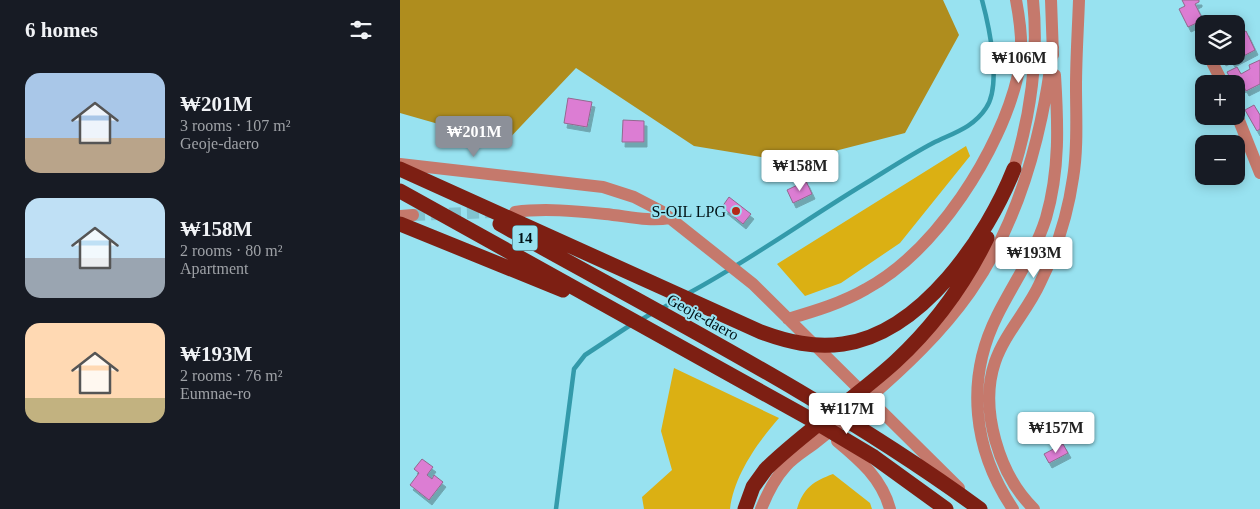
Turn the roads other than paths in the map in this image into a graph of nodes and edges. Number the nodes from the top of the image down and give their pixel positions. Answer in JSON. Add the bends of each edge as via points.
{"nodes":[{"id":1,"x":1016,"y":0,"type":"edge"},
{"id":2,"x":1034,"y":0,"type":"edge"},
{"id":3,"x":1051,"y":0,"type":"edge"},
{"id":4,"x":1079,"y":0,"type":"edge"},
{"id":5,"x":1052,"y":46,"type":"junction"},
{"id":6,"x":1241,"y":125,"type":"edge"},
{"id":7,"x":400,"y":164,"type":"edge"},
{"id":8,"x":1014,"y":169,"type":"junction"},
{"id":9,"x":400,"y":170,"type":"edge"},
{"id":10,"x":1260,"y":173,"type":"edge"},
{"id":11,"x":400,"y":191,"type":"edge"},
{"id":12,"x":515,"y":212,"type":"dead end"},
{"id":13,"x":670,"y":218,"type":"junction"},
{"id":14,"x":400,"y":224,"type":"edge"},
{"id":15,"x":610,"y":307,"type":"junction"},
{"id":16,"x":788,"y":319,"type":"junction"},
{"id":17,"x":882,"y":380,"type":"junction"},
{"id":18,"x":812,"y":420,"type":"junction"},
{"id":19,"x":785,"y":459,"type":"junction"},
{"id":20,"x":745,"y":509,"type":"edge"},
{"id":21,"x":761,"y":509,"type":"edge"},
{"id":22,"x":890,"y":509,"type":"edge"},
{"id":23,"x":946,"y":509,"type":"edge"},
{"id":24,"x":980,"y":509,"type":"edge"},
{"id":25,"x":1013,"y":509,"type":"edge"},
{"id":26,"x":1034,"y":509,"type":"edge"}],
"edges":[{"from":1,"to":16,"type":"street","via":[[1020,21],[1019,74],[1004,121],[976,176],[944,219],[906,260],[867,289]]},
{"from":2,"to":8,"type":"street","via":[[1036,55],[1032,92]]},
{"from":3,"to":5,"type":"street"},
{"from":4,"to":26,"type":"street","via":[[1076,145],[1065,215],[1040,283],[1003,345],[991,382],[993,430],[998,449],[1016,488]]},
{"from":5,"to":17,"type":"street","via":[[1046,99],[1029,164],[995,249],[957,310],[925,346]]},
{"from":5,"to":25,"type":"street","via":[[1058,145],[1052,195],[1032,254],[988,338],[977,380],[977,414],[983,450]]},
{"from":6,"to":10,"type":"street"},
{"from":7,"to":13,"type":"street","via":[[603,187],[634,197]]},
{"from":8,"to":9,"type":"highway","via":[[980,236],[921,305],[889,327],[852,342],[808,345],[761,332]]},
{"from":8,"to":17,"type":"highway","via":[[991,229],[961,284]]},
{"from":9,"to":24,"type":"highway","name":"Geoje-daero","number":"14","via":[[877,438]]},
{"from":11,"to":15,"type":"highway","number":"14"},
{"from":12,"to":13,"type":"street","via":[[532,209],[655,221]]},
{"from":13,"to":16,"type":"street","via":[[747,279]]},
{"from":14,"to":15,"type":"highway"},
{"from":15,"to":18,"type":"highway","number":"14"},
{"from":16,"to":24,"type":"street"},
{"from":17,"to":19,"type":"highway"},
{"from":18,"to":22,"type":"street","via":[[868,469],[883,490]]},
{"from":18,"to":23,"type":"highway","number":"14","via":[[874,457]]},
{"from":19,"to":20,"type":"highway","via":[[759,478]]},
{"from":19,"to":21,"type":"street"}]}
